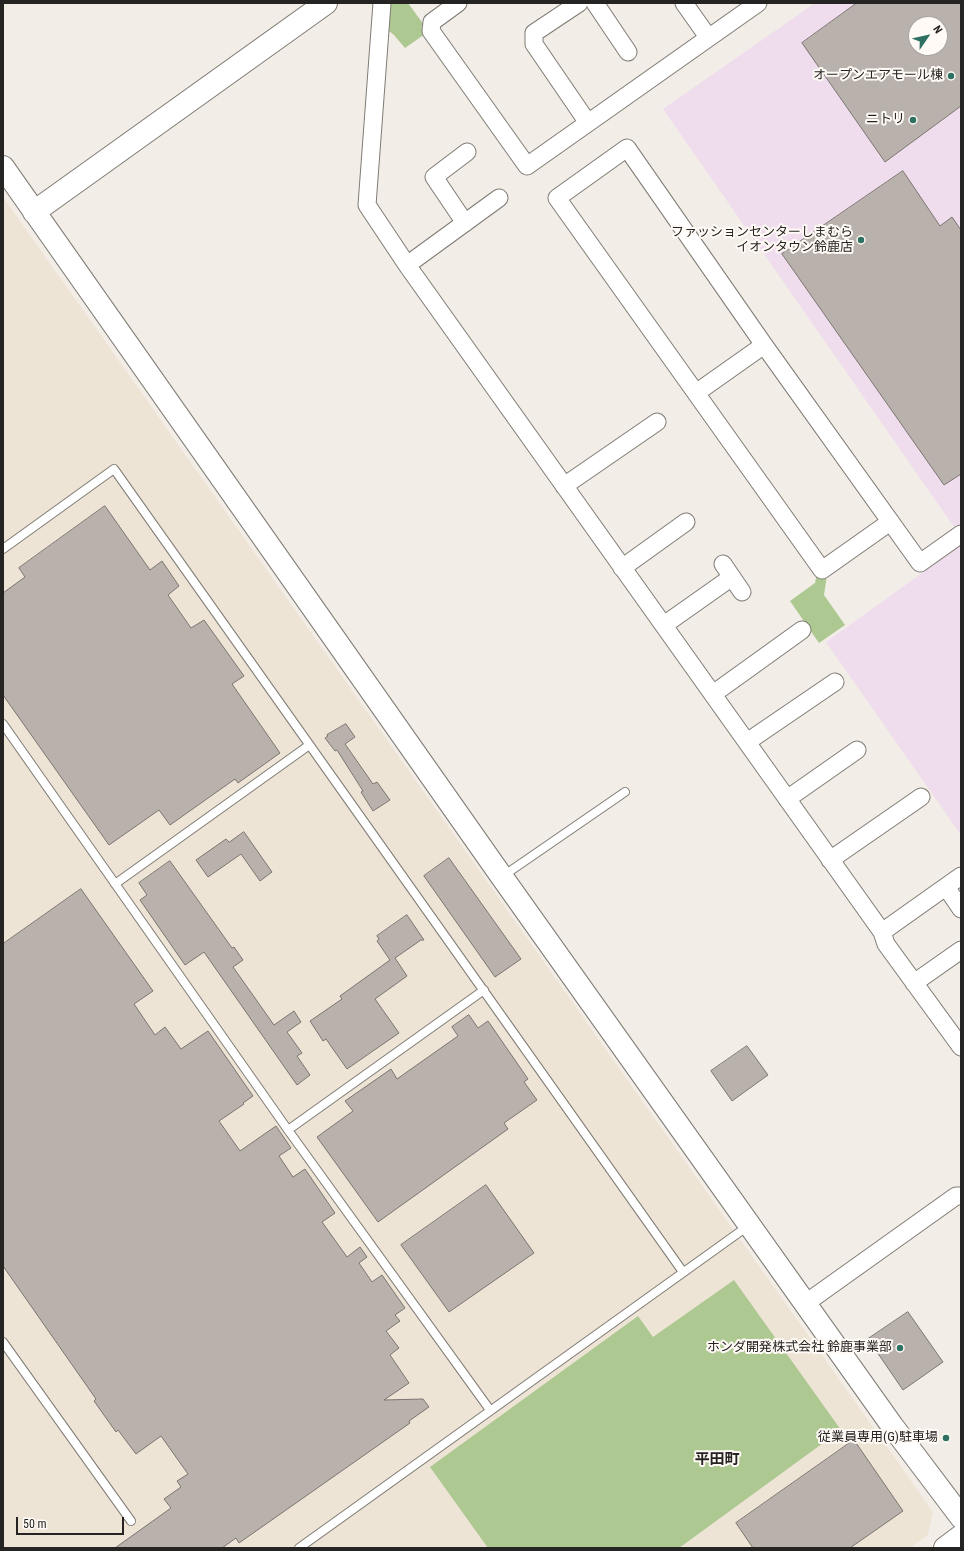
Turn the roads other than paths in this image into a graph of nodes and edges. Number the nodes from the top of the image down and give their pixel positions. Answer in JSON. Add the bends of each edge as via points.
{"nodes":[{"id":1,"x":326,"y":3,"type":"edge"},
{"id":2,"x":382,"y":3,"type":"edge"},
{"id":3,"x":458,"y":3,"type":"edge"},
{"id":4,"x":579,"y":3,"type":"edge"},
{"id":5,"x":595,"y":3,"type":"edge"},
{"id":6,"x":684,"y":3,"type":"edge"},
{"id":7,"x":758,"y":3,"type":"edge"},
{"id":8,"x":708,"y":37,"type":"junction"},
{"id":9,"x":628,"y":52,"type":"dead end"},
{"id":10,"x":588,"y":123,"type":"junction"},
{"id":11,"x":467,"y":152,"type":"dead end"},
{"id":12,"x":3,"y":168,"type":"edge"},
{"id":13,"x":499,"y":198,"type":"dead end"},
{"id":14,"x":34,"y":212,"type":"junction"},
{"id":15,"x":465,"y":222,"type":"junction"},
{"id":16,"x":407,"y":265,"type":"junction"},
{"id":17,"x":764,"y":345,"type":"junction"},
{"id":18,"x":696,"y":393,"type":"junction"},
{"id":19,"x":657,"y":422,"type":"dead end"},
{"id":20,"x":564,"y":486,"type":"junction"},
{"id":21,"x":686,"y":522,"type":"dead end"},
{"id":22,"x":890,"y":522,"type":"junction"},
{"id":23,"x":961,"y":534,"type":"edge"},
{"id":24,"x":3,"y":549,"type":"edge"},
{"id":25,"x":622,"y":568,"type":"junction"},
{"id":26,"x":742,"y":592,"type":"dead end"},
{"id":27,"x":664,"y":625,"type":"junction"},
{"id":28,"x":802,"y":630,"type":"dead end"},
{"id":29,"x":835,"y":682,"type":"dead end"},
{"id":30,"x":713,"y":694,"type":"junction"},
{"id":31,"x":3,"y":724,"type":"edge"},
{"id":32,"x":747,"y":742,"type":"junction"},
{"id":33,"x":308,"y":746,"type":"junction"},
{"id":34,"x":858,"y":750,"type":"dead end"},
{"id":35,"x":625,"y":792,"type":"dead end"},
{"id":36,"x":921,"y":797,"type":"dead end"},
{"id":37,"x":787,"y":799,"type":"junction"},
{"id":38,"x":830,"y":860,"type":"junction"},
{"id":39,"x":961,"y":876,"type":"edge"},
{"id":40,"x":502,"y":877,"type":"junction"},
{"id":41,"x":115,"y":884,"type":"junction"},
{"id":42,"x":946,"y":887,"type":"junction"},
{"id":43,"x":961,"y":909,"type":"edge"},
{"id":44,"x":882,"y":932,"type":"junction"},
{"id":45,"x":961,"y":950,"type":"edge"},
{"id":46,"x":914,"y":983,"type":"junction"},
{"id":47,"x":484,"y":990,"type":"junction"},
{"id":48,"x":961,"y":1048,"type":"edge"},
{"id":49,"x":288,"y":1130,"type":"junction"},
{"id":50,"x":961,"y":1196,"type":"edge"},
{"id":51,"x":751,"y":1224,"type":"junction"},
{"id":52,"x":683,"y":1272,"type":"junction"},
{"id":53,"x":806,"y":1303,"type":"junction"},
{"id":54,"x":3,"y":1342,"type":"edge"},
{"id":55,"x":490,"y":1410,"type":"junction"},
{"id":56,"x":961,"y":1517,"type":"edge"},
{"id":57,"x":131,"y":1521,"type":"dead end"},
{"id":58,"x":961,"y":1536,"type":"edge"},
{"id":59,"x":299,"y":1548,"type":"edge"},
{"id":60,"x":944,"y":1548,"type":"edge"}],
"edges":[{"from":1,"to":14,"type":"street"},
{"from":2,"to":16,"type":"street","via":[[367,205]]},
{"from":3,"to":10,"type":"street","via":[[432,22],[432,31],[528,166]]},
{"from":4,"to":10,"type":"street","via":[[534,33],[534,44]]},
{"from":5,"to":9,"type":"street"},
{"from":6,"to":8,"type":"street"},
{"from":7,"to":8,"type":"street"},
{"from":8,"to":10,"type":"street"},
{"from":11,"to":15,"type":"street","via":[[434,177]]},
{"from":12,"to":14,"type":"street"},
{"from":13,"to":15,"type":"street"},
{"from":14,"to":40,"type":"street"},
{"from":15,"to":16,"type":"street"},
{"from":16,"to":20,"type":"street"},
{"from":17,"to":18,"type":"street"},
{"from":17,"to":18,"type":"street","via":[[627,148],[557,198]]},
{"from":17,"to":22,"type":"street"},
{"from":18,"to":22,"type":"street","via":[[822,570]]},
{"from":19,"to":20,"type":"street"},
{"from":20,"to":25,"type":"street"},
{"from":21,"to":25,"type":"street"},
{"from":22,"to":23,"type":"street","via":[[920,563]]},
{"from":24,"to":33,"type":"lane","via":[[114,469]]},
{"from":25,"to":27,"type":"street"},
{"from":26,"to":27,"type":"street","via":[[728,571]]},
{"from":27,"to":30,"type":"street"},
{"from":28,"to":30,"type":"street"},
{"from":29,"to":32,"type":"street"},
{"from":30,"to":32,"type":"street"},
{"from":31,"to":41,"type":"lane"},
{"from":32,"to":37,"type":"street"},
{"from":33,"to":41,"type":"lane"},
{"from":33,"to":47,"type":"lane"},
{"from":34,"to":37,"type":"street"},
{"from":35,"to":40,"type":"lane"},
{"from":36,"to":38,"type":"street"},
{"from":37,"to":38,"type":"street"},
{"from":38,"to":44,"type":"street"},
{"from":39,"to":42,"type":"street"},
{"from":40,"to":51,"type":"street"},
{"from":41,"to":49,"type":"lane"},
{"from":42,"to":43,"type":"street"},
{"from":42,"to":44,"type":"street"},
{"from":44,"to":46,"type":"street","via":[[886,944]]},
{"from":45,"to":46,"type":"street"},
{"from":46,"to":48,"type":"street"},
{"from":47,"to":49,"type":"lane"},
{"from":47,"to":52,"type":"lane"},
{"from":49,"to":55,"type":"lane"},
{"from":50,"to":53,"type":"street","via":[[956,1196]]},
{"from":51,"to":52,"type":"lane"},
{"from":51,"to":53,"type":"street"},
{"from":52,"to":55,"type":"lane"},
{"from":53,"to":56,"type":"street"},
{"from":54,"to":57,"type":"lane"},
{"from":55,"to":59,"type":"lane"},
{"from":58,"to":60,"type":"street"}]}
